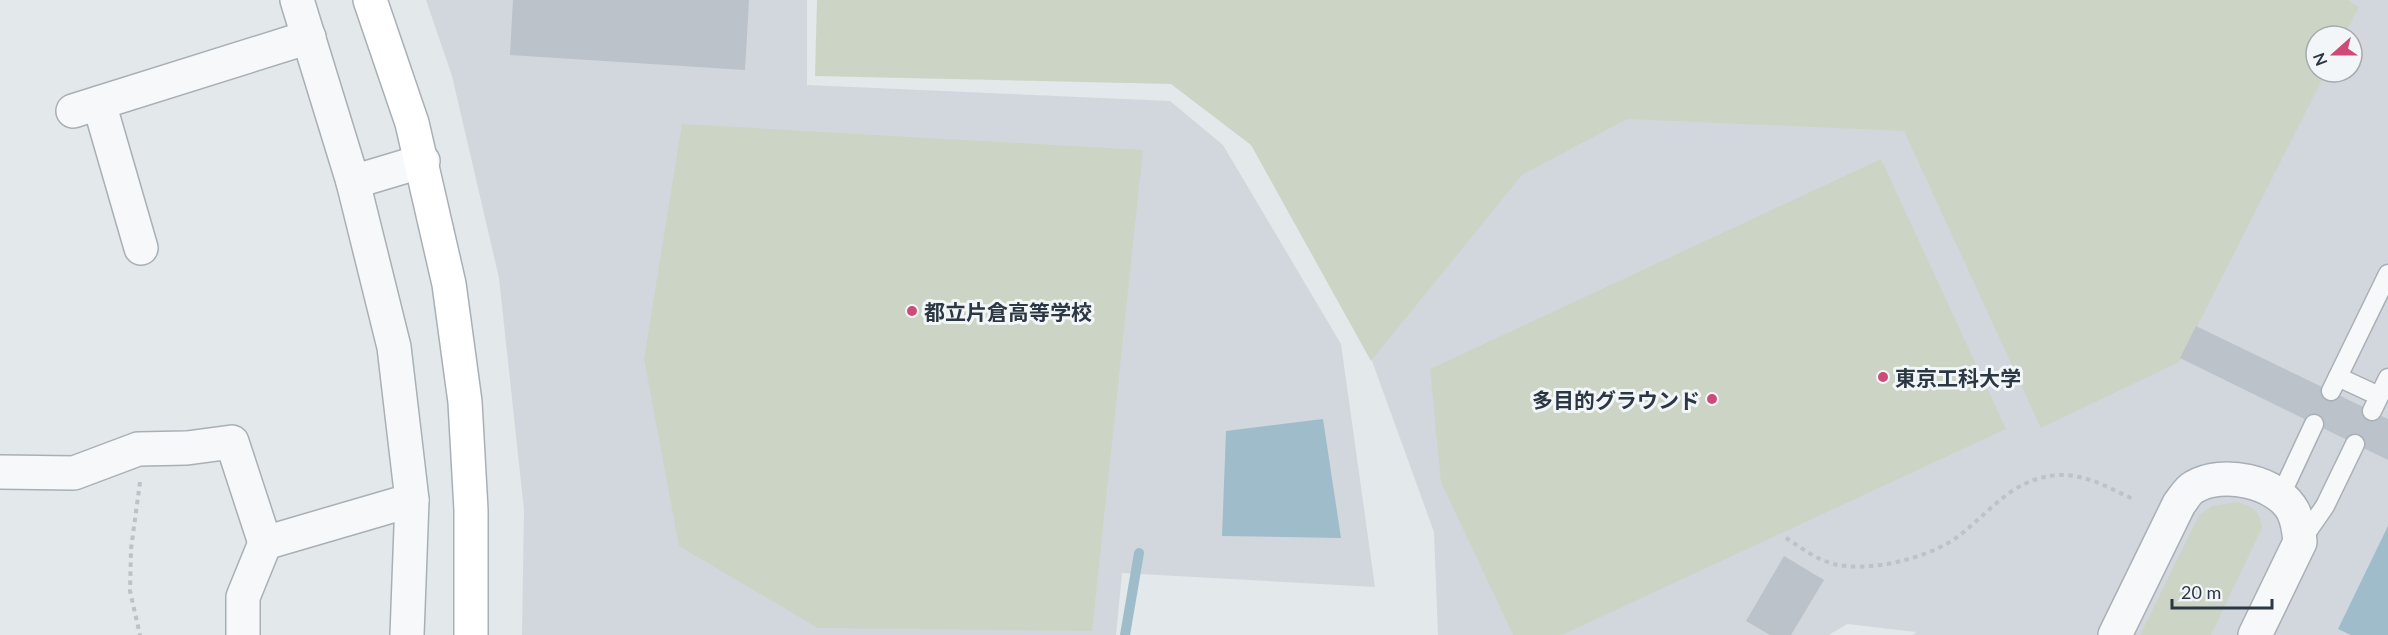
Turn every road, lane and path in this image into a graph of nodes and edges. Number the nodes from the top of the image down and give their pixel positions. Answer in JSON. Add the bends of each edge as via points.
{"nodes":[{"id":1,"x":297,"y":0,"type":"edge"},
{"id":2,"x":370,"y":0,"type":"edge"},
{"id":3,"x":309,"y":37,"type":"junction"},
{"id":4,"x":423,"y":161,"type":"junction"},
{"id":5,"x":353,"y":182,"type":"junction"},
{"id":6,"x":141,"y":248,"type":"dead end"},
{"id":7,"x":2388,"y":274,"type":"edge"},
{"id":8,"x":2388,"y":378,"type":"edge"},
{"id":9,"x":2314,"y":424,"type":"dead end"},
{"id":10,"x":2355,"y":444,"type":"dead end"},
{"id":11,"x":138,"y":448,"type":"junction"},
{"id":12,"x":0,"y":472,"type":"edge"},
{"id":13,"x":2280,"y":497,"type":"junction"},
{"id":14,"x":2133,"y":499,"type":"dead end"},
{"id":15,"x":412,"y":500,"type":"junction"},
{"id":16,"x":1786,"y":538,"type":"dead end"},
{"id":17,"x":2300,"y":542,"type":"junction"},
{"id":18,"x":266,"y":543,"type":"junction"},
{"id":19,"x":140,"y":635,"type":"edge"},
{"id":20,"x":243,"y":635,"type":"edge"},
{"id":21,"x":407,"y":635,"type":"edge"},
{"id":22,"x":471,"y":635,"type":"edge"},
{"id":23,"x":2115,"y":635,"type":"edge"},
{"id":24,"x":2255,"y":635,"type":"edge"}],
"edges":[{"from":1,"to":3,"type":"street"},
{"from":2,"to":4,"type":"street"},
{"from":3,"to":5,"type":"street"},
{"from":3,"to":6,"type":"street","via":[[86,107]]},
{"from":4,"to":5,"type":"street"},
{"from":4,"to":22,"type":"street","via":[[449,284],[465,402],[471,510]]},
{"from":5,"to":15,"type":"street","via":[[394,347]]},
{"from":7,"to":8,"type":"lane","via":[[2335,384],[2375,403]]},
{"from":9,"to":13,"type":"lane"},
{"from":10,"to":17,"type":"lane","via":[[2325,506]]},
{"from":11,"to":12,"type":"street","via":[[74,473]]},
{"from":11,"to":18,"type":"street","via":[[187,448],[232,442]]},
{"from":11,"to":19,"type":"path","via":[[140,485],[130,591]]},
{"from":13,"to":17,"type":"street","via":[[2292,509]]},
{"from":13,"to":23,"type":"street","via":[[2240,478],[2192,487],[2178,504]]},
{"from":14,"to":16,"type":"path","via":[[2082,477],[2040,478],[2008,492],[1942,547],[1913,558],[1851,568],[1831,564]]},
{"from":15,"to":18,"type":"street"},
{"from":15,"to":21,"type":"street"},
{"from":17,"to":24,"type":"street"},
{"from":18,"to":20,"type":"street","via":[[243,597]]}]}
